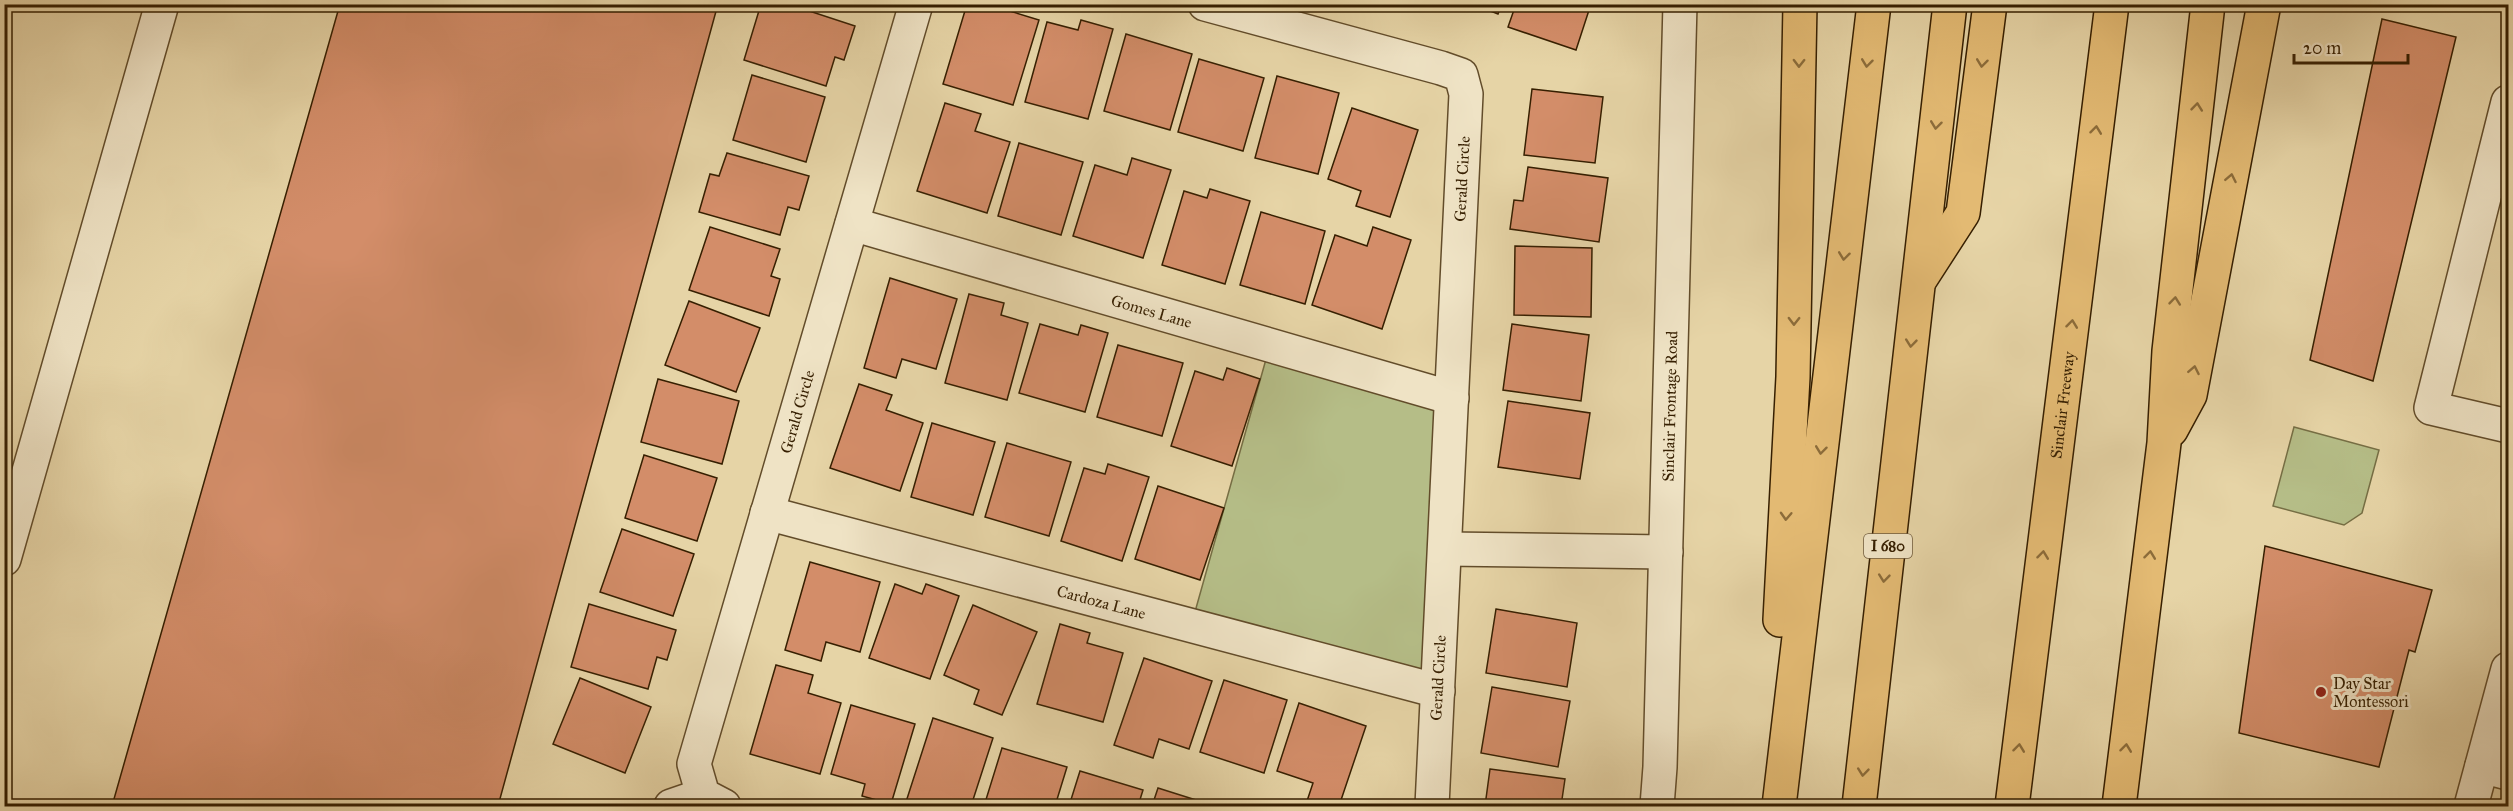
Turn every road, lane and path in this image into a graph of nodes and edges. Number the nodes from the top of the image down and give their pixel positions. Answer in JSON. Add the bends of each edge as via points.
{"nodes":[{"id":1,"x":162,"y":4,"type":"edge"},
{"id":2,"x":916,"y":4,"type":"edge"},
{"id":3,"x":1205,"y":4,"type":"edge"},
{"id":4,"x":1680,"y":4,"type":"edge"},
{"id":5,"x":1800,"y":4,"type":"edge"},
{"id":6,"x":1874,"y":4,"type":"edge"},
{"id":7,"x":1950,"y":4,"type":"edge"},
{"id":8,"x":1990,"y":4,"type":"edge"},
{"id":9,"x":2112,"y":4,"type":"edge"},
{"id":10,"x":2208,"y":4,"type":"edge"},
{"id":11,"x":2265,"y":4,"type":"edge"},
{"id":12,"x":2508,"y":102,"type":"edge"},
{"id":13,"x":852,"y":224,"type":"junction"},
{"id":14,"x":1917,"y":285,"type":"junction"},
{"id":15,"x":1452,"y":398,"type":"junction"},
{"id":16,"x":2508,"y":426,"type":"edge"},
{"id":17,"x":2164,"y":443,"type":"junction"},
{"id":18,"x":767,"y":513,"type":"junction"},
{"id":19,"x":1445,"y":549,"type":"junction"},
{"id":20,"x":1666,"y":552,"type":"junction"},
{"id":21,"x":4,"y":559,"type":"edge"},
{"id":22,"x":2508,"y":669,"type":"edge"},
{"id":23,"x":1438,"y":691,"type":"junction"},
{"id":24,"x":2495,"y":770,"type":"edge"},
{"id":25,"x":714,"y":801,"type":"edge"},
{"id":26,"x":671,"y":807,"type":"edge"},
{"id":27,"x":1432,"y":807,"type":"edge"},
{"id":28,"x":1657,"y":807,"type":"edge"},
{"id":29,"x":1768,"y":807,"type":"edge"},
{"id":30,"x":1779,"y":807,"type":"edge"},
{"id":31,"x":1859,"y":807,"type":"edge"},
{"id":32,"x":2012,"y":807,"type":"edge"},
{"id":33,"x":2119,"y":807,"type":"edge"},
{"id":34,"x":2472,"y":807,"type":"edge"}],
"edges":[{"from":1,"to":21,"type":"street"},
{"from":2,"to":13,"type":"street","name":"Gerald Circle"},
{"from":3,"to":15,"type":"street","name":"Gerald Circle","via":[[1461,75],[1467,94]]},
{"from":4,"to":20,"type":"street","name":"Sinclair Frontage Road"},
{"from":5,"to":29,"type":"highway","one_way":true,"via":[[1793,377]]},
{"from":6,"to":30,"type":"highway","one_way":true},
{"from":7,"to":14,"type":"highway","number":"I 680","one_way":true},
{"from":8,"to":14,"type":"highway","number":"I 680","one_way":true,"via":[[1963,213]]},
{"from":32,"to":9,"type":"highway","name":"Sinclair Freeway","one_way":true},
{"from":17,"to":10,"type":"highway","one_way":true,"via":[[2169,351]]},
{"from":17,"to":11,"type":"highway","one_way":true,"via":[[2190,394]]},
{"from":12,"to":16,"type":"street","via":[[2431,408]]},
{"from":13,"to":15,"type":"street","name":"Gomes Lane"},
{"from":13,"to":18,"type":"street","name":"Gerald Circle"},
{"from":14,"to":31,"type":"highway","number":"I 680","one_way":true},
{"from":15,"to":19,"type":"street","name":"Gerald Circle"},
{"from":33,"to":17,"type":"highway","one_way":true},
{"from":18,"to":23,"type":"street","name":"Cardoza Lane"},
{"from":18,"to":25,"type":"street","name":"Gerald Circle","via":[[694,764]]},
{"from":19,"to":20,"type":"street"},
{"from":19,"to":23,"type":"street","name":"Gerald Circle"},
{"from":20,"to":28,"type":"street","name":"Sinclair Frontage Road"},
{"from":22,"to":24,"type":"street"},
{"from":23,"to":27,"type":"street","name":"Gerald Circle"},
{"from":24,"to":34,"type":"street"},
{"from":25,"to":26,"type":"street"}]}
